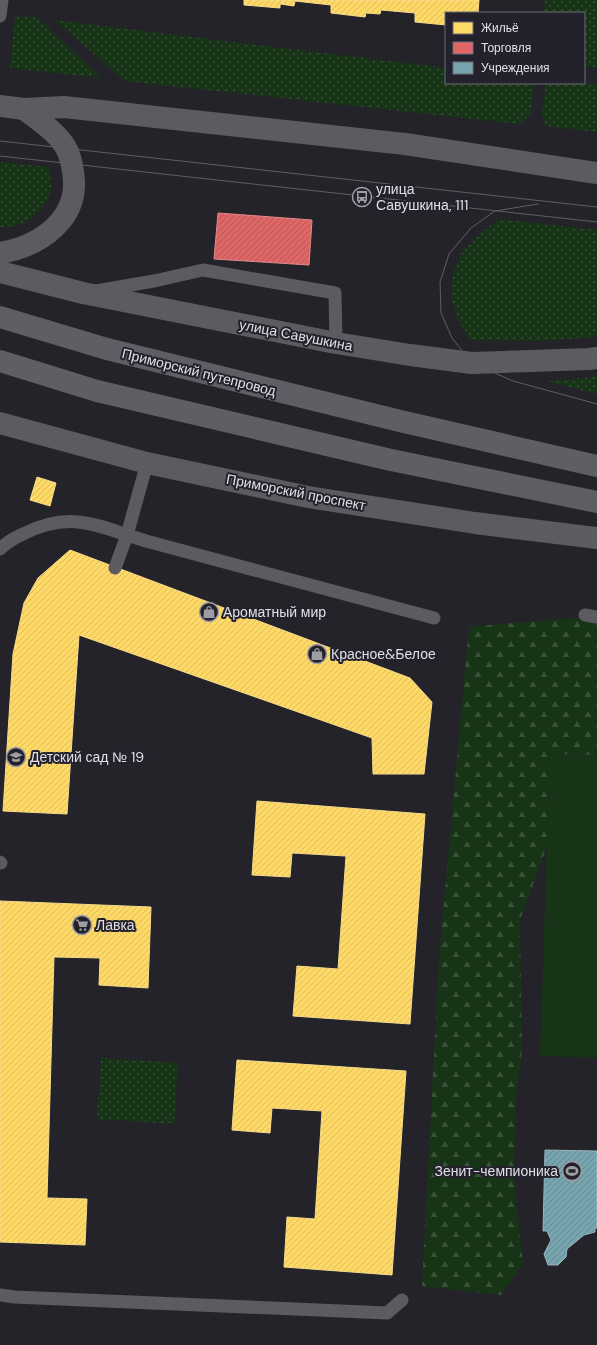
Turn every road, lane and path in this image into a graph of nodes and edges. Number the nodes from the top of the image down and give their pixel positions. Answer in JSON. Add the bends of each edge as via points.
{"nodes":[{"id":1,"x":2,"y":0,"type":"edge"},
{"id":2,"x":0,"y":16,"type":"edge"},
{"id":3,"x":0,"y":106,"type":"edge"},
{"id":4,"x":24,"y":109,"type":"junction"},
{"id":5,"x":597,"y":173,"type":"edge"},
{"id":6,"x":0,"y":253,"type":"edge"},
{"id":7,"x":0,"y":272,"type":"edge"},
{"id":8,"x":83,"y":293,"type":"junction"},
{"id":9,"x":0,"y":317,"type":"edge"},
{"id":10,"x":336,"y":343,"type":"junction"},
{"id":11,"x":597,"y":358,"type":"edge"},
{"id":12,"x":0,"y":361,"type":"edge"},
{"id":13,"x":0,"y":423,"type":"edge"},
{"id":14,"x":147,"y":462,"type":"junction"},
{"id":15,"x":597,"y":466,"type":"edge"},
{"id":16,"x":597,"y":502,"type":"edge"},
{"id":17,"x":127,"y":535,"type":"junction"},
{"id":18,"x":597,"y":538,"type":"edge"},
{"id":19,"x":0,"y":549,"type":"edge"},
{"id":20,"x":115,"y":568,"type":"dead end"},
{"id":21,"x":434,"y":618,"type":"dead end"},
{"id":22,"x":0,"y":1295,"type":"edge"},
{"id":23,"x":402,"y":1300,"type":"dead end"}],
"edges":[{"from":1,"to":2,"type":"lane"},
{"from":3,"to":4,"type":"main road"},
{"from":4,"to":5,"type":"main road","via":[[64,107],[389,142]]},
{"from":4,"to":6,"type":"main road","via":[[56,135],[66,149],[75,182],[72,201],[60,223],[36,242]]},
{"from":7,"to":8,"type":"main road","name":"улица Савушкина"},
{"from":8,"to":10,"type":"main road","name":"улица Савушкина"},
{"from":8,"to":10,"type":"lane","via":[[203,270],[335,293]]},
{"from":9,"to":15,"type":"main road","name":"Приморский путепровод","via":[[107,349]]},
{"from":10,"to":11,"type":"main road","name":"улица Савушкина","via":[[472,363]]},
{"from":12,"to":16,"type":"main road","via":[[97,391],[391,460]]},
{"from":13,"to":14,"type":"main road","name":"Приморский проспект"},
{"from":14,"to":17,"type":"lane"},
{"from":14,"to":18,"type":"main road","name":"Приморский проспект","via":[[308,496]]},
{"from":17,"to":19,"type":"lane","via":[[97,524],[78,521],[52,523],[32,529]]},
{"from":17,"to":20,"type":"lane"},
{"from":17,"to":21,"type":"lane"},
{"from":22,"to":23,"type":"lane","via":[[387,1313]]}]}
